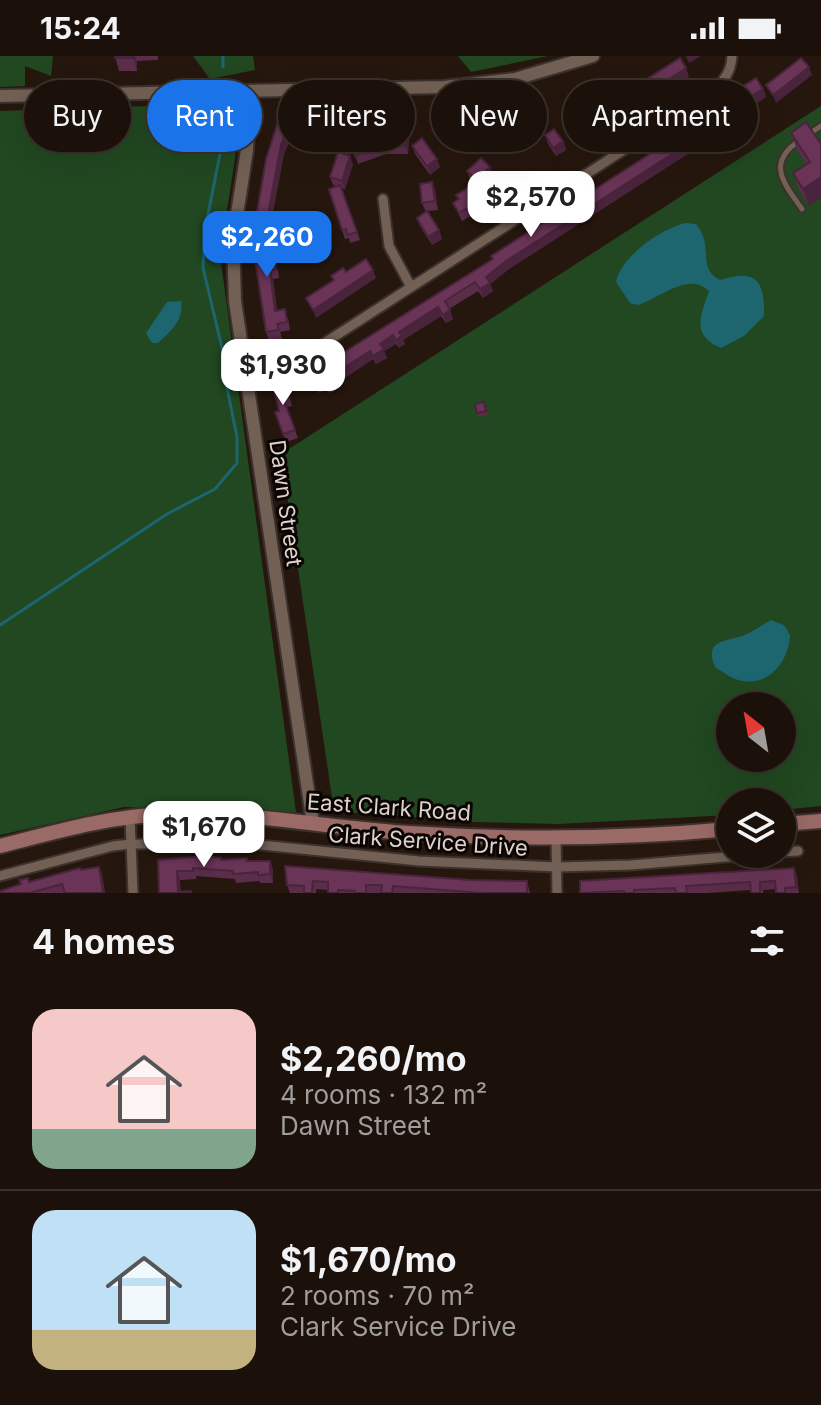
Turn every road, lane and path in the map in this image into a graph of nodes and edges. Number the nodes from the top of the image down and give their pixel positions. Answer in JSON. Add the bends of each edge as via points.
{"nodes":[{"id":1,"x":593,"y":56,"type":"edge"},
{"id":2,"x":732,"y":56,"type":"edge"},
{"id":3,"x":262,"y":91,"type":"edge"},
{"id":4,"x":147,"y":93,"type":"edge"},
{"id":5,"x":0,"y":96,"type":"edge"},
{"id":6,"x":821,"y":126,"type":"edge"},
{"id":7,"x":247,"y":152,"type":"edge"},
{"id":8,"x":528,"y":181,"type":"dead end"},
{"id":9,"x":383,"y":199,"type":"dead end"},
{"id":10,"x":542,"y":202,"type":"junction"},
{"id":11,"x":802,"y":209,"type":"dead end"},
{"id":12,"x":411,"y":287,"type":"junction"},
{"id":13,"x":247,"y":373,"type":"junction"},
{"id":14,"x":130,"y":817,"type":"junction"},
{"id":15,"x":821,"y":821,"type":"edge"},
{"id":16,"x":796,"y":823,"type":"edge"},
{"id":17,"x":313,"y":824,"type":"junction"},
{"id":18,"x":716,"y":830,"type":"edge"},
{"id":19,"x":556,"y":838,"type":"junction"},
{"id":20,"x":131,"y":844,"type":"junction"},
{"id":21,"x":0,"y":846,"type":"edge"},
{"id":22,"x":716,"y":858,"type":"edge"},
{"id":23,"x":557,"y":867,"type":"junction"},
{"id":24,"x":0,"y":876,"type":"edge"},
{"id":25,"x":133,"y":893,"type":"edge"},
{"id":26,"x":557,"y":893,"type":"edge"}],
"edges":[{"from":1,"to":3,"type":"street","via":[[543,73],[488,83]]},
{"from":2,"to":10,"type":"street","via":[[732,69],[723,83]]},
{"from":4,"to":5,"type":"street"},
{"from":6,"to":11,"type":"lane","via":[[787,149],[781,161],[781,180]]},
{"from":7,"to":13,"type":"street","name":"Dawn Street","via":[[233,240],[235,301]]},
{"from":8,"to":10,"type":"street"},
{"from":9,"to":12,"type":"street","via":[[389,246]]},
{"from":10,"to":12,"type":"street"},
{"from":12,"to":13,"type":"street","via":[[287,365]]},
{"from":13,"to":17,"type":"street","name":"Dawn Street"},
{"from":14,"to":17,"type":"main road","name":"East Clark Road","via":[[201,813]]},
{"from":14,"to":20,"type":"street"},
{"from":14,"to":21,"type":"main road","name":"East Clark Road"},
{"from":15,"to":16,"type":"main road"},
{"from":17,"to":19,"type":"main road","name":"East Clark Road"},
{"from":18,"to":19,"type":"main road","name":"East Clark Road"},
{"from":19,"to":23,"type":"street"},
{"from":20,"to":23,"type":"street","name":"Clark Service Drive","via":[[252,844],[419,861]]},
{"from":20,"to":24,"type":"street","name":"Clark Service Drive"},
{"from":20,"to":25,"type":"street"},
{"from":22,"to":23,"type":"street","name":"Clark Service Drive"},
{"from":23,"to":26,"type":"street"}]}
